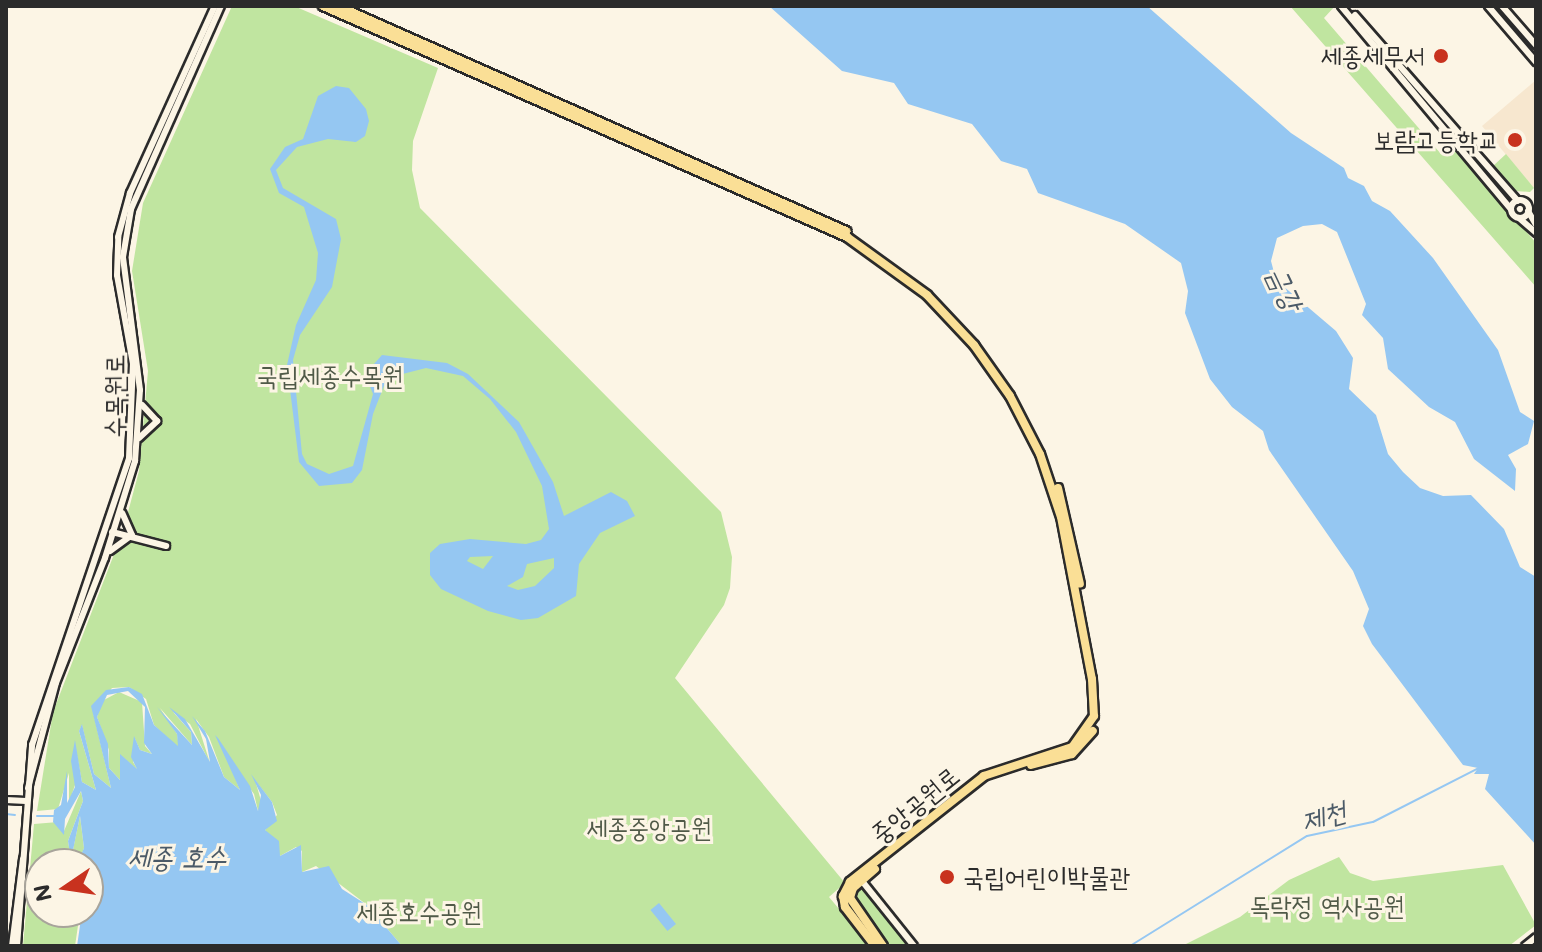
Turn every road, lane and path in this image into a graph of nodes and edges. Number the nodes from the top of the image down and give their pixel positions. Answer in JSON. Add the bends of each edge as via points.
{"nodes":[{"id":1,"x":218,"y":6,"type":"edge"},
{"id":2,"x":323,"y":6,"type":"edge"},
{"id":3,"x":338,"y":6,"type":"edge"},
{"id":4,"x":1344,"y":6,"type":"edge"},
{"id":5,"x":1488,"y":6,"type":"edge"},
{"id":6,"x":1502,"y":6,"type":"edge"},
{"id":7,"x":1536,"y":45,"type":"edge"},
{"id":8,"x":1536,"y":62,"type":"edge"},
{"id":9,"x":1518,"y":201,"type":"junction"},
{"id":10,"x":1511,"y":209,"type":"junction"},
{"id":11,"x":1528,"y":211,"type":"junction"},
{"id":12,"x":1519,"y":218,"type":"junction"},
{"id":13,"x":1536,"y":225,"type":"edge"},
{"id":14,"x":1536,"y":233,"type":"edge"},
{"id":15,"x":140,"y":397,"type":"junction"},
{"id":16,"x":136,"y":444,"type":"junction"},
{"id":17,"x":122,"y":509,"type":"junction"},
{"id":18,"x":111,"y":531,"type":"junction"},
{"id":19,"x":132,"y":535,"type":"junction"},
{"id":20,"x":166,"y":546,"type":"dead end"},
{"id":21,"x":105,"y":558,"type":"junction"},
{"id":22,"x":1094,"y":679,"type":"junction"},
{"id":23,"x":1082,"y":742,"type":"junction"},
{"id":24,"x":28,"y":788,"type":"junction"},
{"id":25,"x":6,"y":800,"type":"edge"},
{"id":26,"x":26,"y":801,"type":"junction"},
{"id":27,"x":862,"y":881,"type":"junction"},
{"id":28,"x":1536,"y":937,"type":"edge"},
{"id":29,"x":14,"y":946,"type":"edge"},
{"id":30,"x":875,"y":946,"type":"edge"},
{"id":31,"x":883,"y":946,"type":"edge"},
{"id":32,"x":914,"y":946,"type":"edge"},
{"id":33,"x":1525,"y":946,"type":"edge"}],
"edges":[{"from":1,"to":15,"type":"street","name":"수목원로","via":[[127,225],[123,257]]},
{"from":1,"to":18,"type":"street","name":"수목원로","via":[[130,193],[118,237],[117,275],[133,364],[133,407],[129,458]]},
{"from":2,"to":22,"type":"main road","via":[[804,216],[875,255],[927,295],[995,373],[1040,454],[1063,528]]},
{"from":3,"to":22,"type":"main road","via":[[818,216],[879,251],[931,292],[1000,370],[1044,452],[1066,515]]},
{"from":4,"to":9,"type":"street"},
{"from":4,"to":10,"type":"street"},
{"from":5,"to":8,"type":"street"},
{"from":6,"to":7,"type":"street"},
{"from":9,"to":10,"type":"street"},
{"from":9,"to":11,"type":"street"},
{"from":10,"to":12,"type":"street"},
{"from":11,"to":12,"type":"street"},
{"from":11,"to":13,"type":"street"},
{"from":12,"to":14,"type":"street"},
{"from":15,"to":16,"type":"street","name":"수목원로"},
{"from":15,"to":16,"type":"street","via":[[145,412],[157,421],[144,428]]},
{"from":16,"to":17,"type":"street","name":"수목원로"},
{"from":17,"to":18,"type":"street","name":"수목원로"},
{"from":17,"to":19,"type":"street"},
{"from":18,"to":19,"type":"street"},
{"from":18,"to":21,"type":"street","name":"수목원로"},
{"from":18,"to":24,"type":"street","name":"수목원로","via":[[51,680],[32,745]]},
{"from":19,"to":20,"type":"street"},
{"from":19,"to":21,"type":"street"},
{"from":21,"to":24,"type":"street","name":"수목원로","via":[[56,683]]},
{"from":22,"to":23,"type":"main road","via":[[1094,716]]},
{"from":23,"to":27,"type":"main road","name":"중앙공원로","via":[[1060,759],[986,780]]},
{"from":23,"to":30,"type":"main road","name":"중앙공원로","via":[[984,776],[850,882],[843,896],[845,907]]},
{"from":24,"to":26,"type":"street","name":"수목원로"},
{"from":25,"to":26,"type":"street"},
{"from":26,"to":29,"type":"street","name":"수목원로"},
{"from":27,"to":31,"type":"main road","name":"중앙공원로","via":[[853,888],[851,903]]},
{"from":27,"to":32,"type":"street"},
{"from":28,"to":33,"type":"street"}]}
